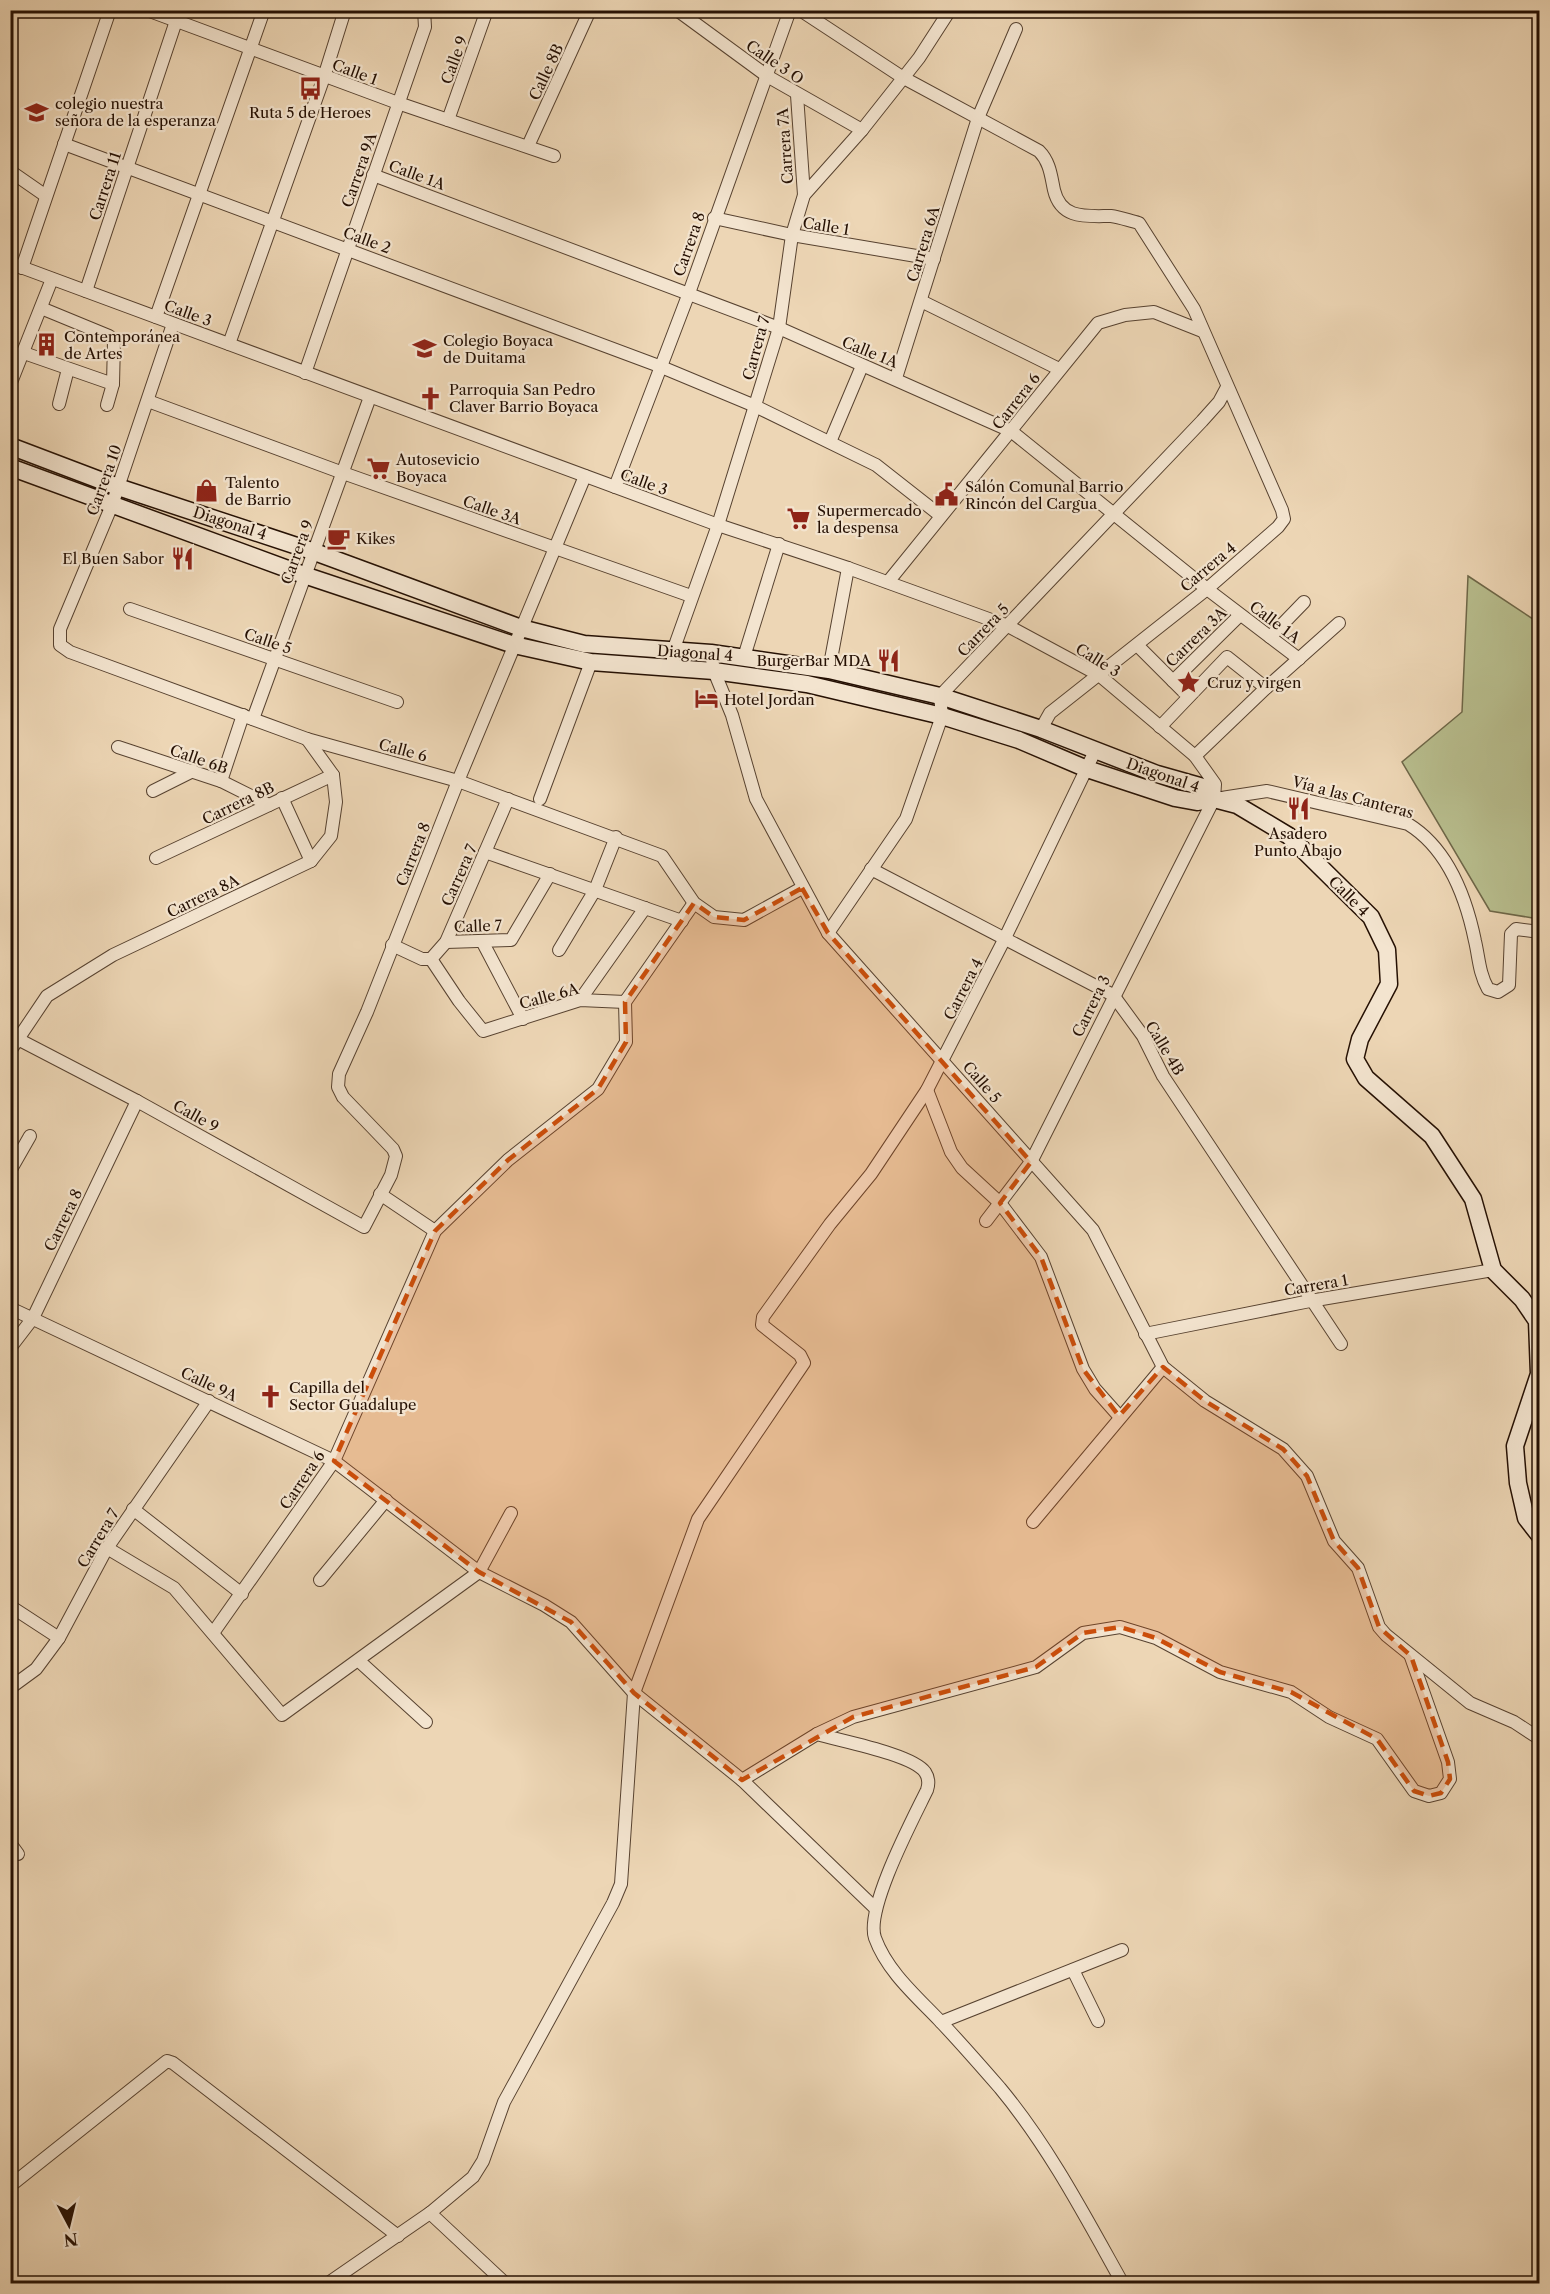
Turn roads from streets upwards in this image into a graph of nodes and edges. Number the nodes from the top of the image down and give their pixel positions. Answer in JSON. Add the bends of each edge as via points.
{"nodes":[{"id":1,"x":110,"y":10,"type":"edge"},
{"id":2,"x":147,"y":10,"type":"edge"},
{"id":3,"x":264,"y":10,"type":"edge"},
{"id":4,"x":345,"y":10,"type":"edge"},
{"id":5,"x":487,"y":10,"type":"edge"},
{"id":6,"x":590,"y":10,"type":"edge"},
{"id":7,"x":677,"y":10,"type":"edge"},
{"id":8,"x":789,"y":10,"type":"edge"},
{"id":9,"x":800,"y":10,"type":"edge"},
{"id":10,"x":950,"y":10,"type":"edge"},
{"id":11,"x":424,"y":11,"type":"edge"},
{"id":12,"x":176,"y":21,"type":"junction"},
{"id":13,"x":1016,"y":29,"type":"dead end"},
{"id":14,"x":250,"y":50,"type":"junction"},
{"id":15,"x":767,"y":76,"type":"junction"},
{"id":16,"x":324,"y":77,"type":"junction"},
{"id":17,"x":902,"y":77,"type":"junction"},
{"id":18,"x":796,"y":95,"type":"junction"},
{"id":19,"x":398,"y":103,"type":"junction"},
{"id":20,"x":978,"y":118,"type":"junction"},
{"id":21,"x":448,"y":120,"type":"junction"},
{"id":22,"x":862,"y":130,"type":"junction"},
{"id":23,"x":64,"y":144,"type":"junction"},
{"id":24,"x":528,"y":146,"type":"junction"},
{"id":25,"x":554,"y":156,"type":"dead end"},
{"id":26,"x":127,"y":167,"type":"junction"},
{"id":27,"x":10,"y":171,"type":"edge"},
{"id":28,"x":373,"y":175,"type":"junction"},
{"id":29,"x":199,"y":194,"type":"junction"},
{"id":30,"x":804,"y":195,"type":"junction"},
{"id":31,"x":46,"y":196,"type":"junction"},
{"id":32,"x":714,"y":218,"type":"junction"},
{"id":33,"x":273,"y":221,"type":"junction"},
{"id":34,"x":792,"y":235,"type":"junction"},
{"id":35,"x":348,"y":249,"type":"junction"},
{"id":36,"x":934,"y":259,"type":"junction"},
{"id":37,"x":16,"y":265,"type":"edge"},
{"id":38,"x":52,"y":279,"type":"junction"},
{"id":39,"x":86,"y":291,"type":"junction"},
{"id":40,"x":689,"y":293,"type":"junction"},
{"id":41,"x":921,"y":301,"type":"junction"},
{"id":42,"x":41,"y":308,"type":"junction"},
{"id":43,"x":156,"y":317,"type":"junction"},
{"id":44,"x":173,"y":324,"type":"junction"},
{"id":45,"x":779,"y":328,"type":"junction"},
{"id":46,"x":1202,"y":332,"type":"junction"},
{"id":47,"x":229,"y":344,"type":"junction"},
{"id":48,"x":18,"y":360,"type":"edge"},
{"id":49,"x":659,"y":366,"type":"junction"},
{"id":50,"x":862,"y":366,"type":"junction"},
{"id":51,"x":68,"y":369,"type":"junction"},
{"id":52,"x":1059,"y":369,"type":"junction"},
{"id":53,"x":305,"y":373,"type":"junction"},
{"id":54,"x":896,"y":378,"type":"junction"},
{"id":55,"x":113,"y":384,"type":"junction"},
{"id":56,"x":10,"y":385,"type":"edge"},
{"id":57,"x":1227,"y":387,"type":"junction"},
{"id":58,"x":370,"y":397,"type":"junction"},
{"id":59,"x":148,"y":401,"type":"junction"},
{"id":60,"x":59,"y":404,"type":"dead end"},
{"id":61,"x":107,"y":405,"type":"dead end"},
{"id":62,"x":755,"y":406,"type":"junction"},
{"id":63,"x":1011,"y":431,"type":"junction"},
{"id":64,"x":830,"y":442,"type":"junction"},
{"id":65,"x":10,"y":446,"type":"edge"},
{"id":66,"x":10,"y":467,"type":"edge"},
{"id":67,"x":343,"y":473,"type":"junction"},
{"id":68,"x":585,"y":476,"type":"junction"},
{"id":69,"x":118,"y":487,"type":"junction"},
{"id":70,"x":615,"y":487,"type":"junction"},
{"id":71,"x":112,"y":505,"type":"junction"},
{"id":72,"x":1114,"y":514,"type":"junction"},
{"id":73,"x":941,"y":516,"type":"junction"},
{"id":74,"x":718,"y":525,"type":"junction"},
{"id":75,"x":779,"y":544,"type":"junction"},
{"id":76,"x":556,"y":549,"type":"junction"},
{"id":77,"x":312,"y":551,"type":"junction"},
{"id":78,"x":848,"y":568,"type":"junction"},
{"id":79,"x":304,"y":575,"type":"junction"},
{"id":80,"x":888,"y":582,"type":"junction"},
{"id":81,"x":1207,"y":589,"type":"junction"},
{"id":82,"x":691,"y":596,"type":"junction"},
{"id":83,"x":1304,"y":602,"type":"dead end"},
{"id":84,"x":130,"y":609,"type":"dead end"},
{"id":85,"x":1240,"y":615,"type":"junction"},
{"id":86,"x":1339,"y":623,"type":"dead end"},
{"id":87,"x":1008,"y":626,"type":"junction"},
{"id":88,"x":521,"y":628,"type":"junction"},
{"id":89,"x":1270,"y":638,"type":"junction"},
{"id":90,"x":60,"y":645,"type":"joint"},
{"id":91,"x":514,"y":645,"type":"junction"},
{"id":92,"x":1137,"y":645,"type":"junction"},
{"id":93,"x":673,"y":651,"type":"junction"},
{"id":94,"x":711,"y":653,"type":"junction"},
{"id":95,"x":744,"y":657,"type":"junction"},
{"id":96,"x":1299,"y":659,"type":"junction"},
{"id":97,"x":275,"y":660,"type":"junction"},
{"id":98,"x":591,"y":662,"type":"junction"},
{"id":99,"x":674,"y":668,"type":"junction"},
{"id":100,"x":829,"y":670,"type":"junction"},
{"id":101,"x":714,"y":671,"type":"junction"},
{"id":102,"x":1099,"y":675,"type":"junction"},
{"id":103,"x":1173,"y":681,"type":"junction"},
{"id":104,"x":1266,"y":688,"type":"junction"},
{"id":105,"x":940,"y":696,"type":"junction"},
{"id":106,"x":1188,"y":696,"type":"junction"},
{"id":107,"x":397,"y":702,"type":"dead end"},
{"id":108,"x":942,"y":716,"type":"junction"},
{"id":109,"x":248,"y":717,"type":"junction"},
{"id":110,"x":1160,"y":727,"type":"junction"},
{"id":111,"x":1041,"y":729,"type":"junction"},
{"id":112,"x":307,"y":739,"type":"junction"},
{"id":113,"x":118,"y":747,"type":"dead end"},
{"id":114,"x":1095,"y":751,"type":"junction"},
{"id":115,"x":1195,"y":756,"type":"junction"},
{"id":116,"x":1087,"y":769,"type":"junction"},
{"id":117,"x":193,"y":771,"type":"junction"},
{"id":118,"x":333,"y":775,"type":"junction"},
{"id":119,"x":221,"y":781,"type":"junction"},
{"id":120,"x":458,"y":781,"type":"junction"},
{"id":121,"x":153,"y":791,"type":"dead end"},
{"id":122,"x":282,"y":798,"type":"junction"},
{"id":123,"x":508,"y":799,"type":"junction"},
{"id":124,"x":540,"y":799,"type":"dead end"},
{"id":125,"x":1214,"y":799,"type":"junction"},
{"id":126,"x":268,"y":805,"type":"junction"},
{"id":127,"x":615,"y":837,"type":"junction"},
{"id":128,"x":485,"y":852,"type":"junction"},
{"id":129,"x":156,"y":858,"type":"dead end"},
{"id":130,"x":311,"y":861,"type":"junction"},
{"id":131,"x":871,"y":869,"type":"junction"},
{"id":132,"x":550,"y":874,"type":"junction"},
{"id":133,"x":802,"y":888,"type":"junction"},
{"id":134,"x":595,"y":890,"type":"junction"},
{"id":135,"x":694,"y":903,"type":"junction"},
{"id":136,"x":645,"y":908,"type":"junction"},
{"id":137,"x":682,"y":921,"type":"junction"},
{"id":138,"x":1539,"y":932,"type":"edge"},
{"id":139,"x":828,"y":933,"type":"junction"},
{"id":140,"x":1004,"y":940,"type":"junction"},
{"id":141,"x":482,"y":941,"type":"junction"},
{"id":142,"x":446,"y":942,"type":"junction"},
{"id":143,"x":392,"y":945,"type":"junction"},
{"id":144,"x":559,"y":950,"type":"dead end"},
{"id":145,"x":431,"y":959,"type":"junction"},
{"id":146,"x":1113,"y":995,"type":"junction"},
{"id":147,"x":580,"y":1000,"type":"junction"},
{"id":148,"x":625,"y":1002,"type":"junction"},
{"id":149,"x":523,"y":1019,"type":"junction"},
{"id":150,"x":14,"y":1037,"type":"edge"},
{"id":151,"x":10,"y":1051,"type":"edge"},
{"id":152,"x":944,"y":1061,"type":"junction"},
{"id":153,"x":927,"y":1090,"type":"junction"},
{"id":154,"x":137,"y":1101,"type":"junction"},
{"id":155,"x":30,"y":1137,"type":"dead end"},
{"id":156,"x":1031,"y":1161,"type":"junction"},
{"id":157,"x":10,"y":1171,"type":"edge"},
{"id":158,"x":380,"y":1194,"type":"junction"},
{"id":159,"x":1000,"y":1203,"type":"junction"},
{"id":160,"x":986,"y":1221,"type":"dead end"},
{"id":161,"x":364,"y":1227,"type":"joint"},
{"id":162,"x":435,"y":1231,"type":"junction"},
{"id":163,"x":1493,"y":1270,"type":"junction"},
{"id":164,"x":1310,"y":1301,"type":"junction"},
{"id":165,"x":10,"y":1308,"type":"edge"},
{"id":166,"x":33,"y":1318,"type":"junction"},
{"id":167,"x":1145,"y":1334,"type":"junction"},
{"id":168,"x":1341,"y":1344,"type":"dead end"},
{"id":169,"x":10,"y":1348,"type":"edge"},
{"id":170,"x":1163,"y":1367,"type":"junction"},
{"id":171,"x":209,"y":1401,"type":"junction"},
{"id":172,"x":1119,"y":1416,"type":"junction"},
{"id":173,"x":334,"y":1461,"type":"junction"},
{"id":174,"x":386,"y":1500,"type":"junction"},
{"id":175,"x":133,"y":1509,"type":"junction"},
{"id":176,"x":511,"y":1513,"type":"dead end"},
{"id":177,"x":1033,"y":1522,"type":"dead end"},
{"id":178,"x":1539,"y":1536,"type":"edge"},
{"id":179,"x":108,"y":1548,"type":"junction"},
{"id":180,"x":478,"y":1572,"type":"junction"},
{"id":181,"x":320,"y":1580,"type":"dead end"},
{"id":182,"x":242,"y":1594,"type":"junction"},
{"id":183,"x":10,"y":1606,"type":"edge"},
{"id":184,"x":213,"y":1633,"type":"junction"},
{"id":185,"x":59,"y":1638,"type":"junction"},
{"id":186,"x":1411,"y":1656,"type":"junction"},
{"id":187,"x":359,"y":1661,"type":"junction"},
{"id":188,"x":10,"y":1688,"type":"edge"},
{"id":189,"x":634,"y":1693,"type":"junction"},
{"id":190,"x":426,"y":1722,"type":"dead end"},
{"id":191,"x":817,"y":1734,"type":"junction"},
{"id":192,"x":1539,"y":1739,"type":"edge"},
{"id":193,"x":742,"y":1780,"type":"junction"},
{"id":194,"x":10,"y":1843,"type":"edge"},
{"id":195,"x":18,"y":1854,"type":"dead end"},
{"id":196,"x":876,"y":1909,"type":"junction"},
{"id":197,"x":1122,"y":1950,"type":"dead end"},
{"id":198,"x":1073,"y":1970,"type":"junction"},
{"id":199,"x":941,"y":2022,"type":"junction"},
{"id":200,"x":1098,"y":2022,"type":"dead end"},
{"id":201,"x":10,"y":2186,"type":"edge"},
{"id":202,"x":430,"y":2213,"type":"junction"},
{"id":203,"x":398,"y":2236,"type":"junction"},
{"id":204,"x":327,"y":2283,"type":"edge"},
{"id":205,"x":506,"y":2283,"type":"edge"},
{"id":206,"x":1123,"y":2283,"type":"edge"}],
"edges":[{"from":1,"to":23,"type":"street"},
{"from":2,"to":12,"type":"street","name":"Calle 1"},
{"from":3,"to":14,"type":"street"},
{"from":4,"to":16,"type":"street"},
{"from":5,"to":21,"type":"street","name":"Calle 9"},
{"from":6,"to":24,"type":"street","name":"Calle 8B"},
{"from":7,"to":15,"type":"street","name":"Calle 3 O"},
{"from":8,"to":15,"type":"street","name":"Carrera 8"},
{"from":9,"to":17,"type":"street"},
{"from":10,"to":17,"type":"street","name":"Carrera 7"},
{"from":11,"to":19,"type":"street","name":"Carrera 9A","via":[[425,27]]},
{"from":12,"to":14,"type":"street","name":"Calle 1"},
{"from":12,"to":26,"type":"street","name":"Carrera 11"},
{"from":13,"to":20,"type":"street","name":"Carrera 6A"},
{"from":14,"to":16,"type":"street","name":"Calle 1"},
{"from":14,"to":29,"type":"street"},
{"from":15,"to":18,"type":"street","name":"Calle 3 O"},
{"from":15,"to":32,"type":"street","name":"Carrera 8"},
{"from":16,"to":19,"type":"street","name":"Calle 1"},
{"from":16,"to":33,"type":"street"},
{"from":17,"to":20,"type":"street"},
{"from":17,"to":22,"type":"street","name":"Carrera 7"},
{"from":18,"to":22,"type":"street","name":"Calle 3 O"},
{"from":18,"to":30,"type":"street","name":"Carrera 7A"},
{"from":19,"to":21,"type":"street","name":"Calle 1"},
{"from":19,"to":28,"type":"street","name":"Carrera 9A"},
{"from":20,"to":36,"type":"street","name":"Carrera 6A"},
{"from":20,"to":46,"type":"street","via":[[1031,146],[1046,159],[1055,195],[1065,211],[1085,218],[1114,216],[1139,223],[1194,309]]},
{"from":21,"to":24,"type":"street","name":"Calle 1"},
{"from":22,"to":30,"type":"street","name":"Carrera 7"},
{"from":23,"to":26,"type":"street","name":"Calle 2"},
{"from":23,"to":31,"type":"street"},
{"from":24,"to":25,"type":"street","name":"Calle 1"},
{"from":26,"to":29,"type":"street","name":"Calle 2"},
{"from":26,"to":39,"type":"street","name":"Carrera 11"},
{"from":27,"to":31,"type":"street"},
{"from":28,"to":35,"type":"street","name":"Carrera 9A"},
{"from":28,"to":40,"type":"street","name":"Calle 1A"},
{"from":29,"to":33,"type":"street","name":"Calle 2"},
{"from":29,"to":43,"type":"street"},
{"from":30,"to":34,"type":"street","name":"Carrera 7"},
{"from":31,"to":37,"type":"street"},
{"from":32,"to":34,"type":"street","name":"Calle 1"},
{"from":32,"to":40,"type":"street","name":"Carrera 8"},
{"from":33,"to":35,"type":"street","name":"Calle 2"},
{"from":33,"to":47,"type":"street"},
{"from":34,"to":36,"type":"street","name":"Calle 1"},
{"from":34,"to":45,"type":"street","name":"Carrera 7"},
{"from":35,"to":49,"type":"street","name":"Calle 2"},
{"from":35,"to":53,"type":"street","name":"Carrera 9A"},
{"from":36,"to":41,"type":"street","name":"Carrera 6A"},
{"from":37,"to":38,"type":"street","name":"Calle 3"},
{"from":38,"to":39,"type":"street","name":"Calle 3"},
{"from":38,"to":42,"type":"street"},
{"from":39,"to":43,"type":"street","name":"Calle 3"},
{"from":40,"to":45,"type":"street","name":"Calle 1A"},
{"from":40,"to":49,"type":"street","name":"Carrera 8"},
{"from":41,"to":52,"type":"street"},
{"from":41,"to":54,"type":"street","name":"Carrera 6A"},
{"from":42,"to":48,"type":"street"},
{"from":42,"to":55,"type":"street","via":[[114,341]]},
{"from":43,"to":44,"type":"street","name":"Calle 3"},
{"from":44,"to":47,"type":"street","name":"Calle 3"},
{"from":44,"to":59,"type":"street","name":"Carrera 10"},
{"from":45,"to":50,"type":"street","name":"Calle 1A"},
{"from":45,"to":62,"type":"street","name":"Carrera 7"},
{"from":46,"to":52,"type":"street","name":"Carrera 6","via":[[1154,312],[1125,315],[1098,323]]},
{"from":46,"to":57,"type":"street"},
{"from":47,"to":53,"type":"street","name":"Calle 3"},
{"from":48,"to":51,"type":"street"},
{"from":48,"to":56,"type":"street"},
{"from":49,"to":62,"type":"street"},
{"from":49,"to":70,"type":"street","name":"Carrera 8"},
{"from":50,"to":54,"type":"street","name":"Calle 1A"},
{"from":50,"to":64,"type":"street"},
{"from":51,"to":55,"type":"street"},
{"from":51,"to":60,"type":"street"},
{"from":52,"to":63,"type":"street","name":"Carrera 6"},
{"from":53,"to":58,"type":"street","name":"Calle 3"},
{"from":54,"to":63,"type":"street","name":"Calle 1A"},
{"from":55,"to":61,"type":"street"},
{"from":57,"to":72,"type":"street","name":"Carrera 5","via":[[1219,402]]},
{"from":57,"to":81,"type":"street","name":"Carrera 4","via":[[1284,519]]},
{"from":58,"to":67,"type":"street","name":"Carrera 9"},
{"from":58,"to":68,"type":"street","name":"Calle 3"},
{"from":59,"to":67,"type":"street","name":"Calle 3A"},
{"from":59,"to":69,"type":"street","name":"Carrera 10"},
{"from":62,"to":64,"type":"street"},
{"from":62,"to":74,"type":"street","name":"Carrera 7"},
{"from":63,"to":72,"type":"street","name":"Calle 1A"},
{"from":63,"to":73,"type":"street","name":"Carrera 6"},
{"from":64,"to":73,"type":"street","via":[[876,465]]},
{"from":65,"to":69,"type":"street","name":"Diagonal 4"},
{"from":66,"to":71,"type":"street","name":"Diagonal 4"},
{"from":67,"to":76,"type":"street","name":"Calle 3A"},
{"from":67,"to":77,"type":"street","name":"Carrera 9"},
{"from":68,"to":70,"type":"street","name":"Calle 3"},
{"from":68,"to":76,"type":"street","name":"Carrera 8"},
{"from":69,"to":71,"type":"street","name":"Carrera 10"},
{"from":69,"to":77,"type":"street","name":"Diagonal 4"},
{"from":70,"to":74,"type":"street","name":"Calle 3"},
{"from":71,"to":79,"type":"street","name":"Diagonal 4"},
{"from":71,"to":90,"type":"street","name":"Carrera 10","via":[[60,629]]},
{"from":72,"to":81,"type":"street","name":"Calle 1A"},
{"from":72,"to":87,"type":"street","name":"Carrera 5"},
{"from":73,"to":80,"type":"street","name":"Carrera 6"},
{"from":74,"to":75,"type":"street","name":"Calle 3"},
{"from":74,"to":82,"type":"street","name":"Carrera 7"},
{"from":75,"to":78,"type":"street","name":"Calle 3"},
{"from":75,"to":95,"type":"street"},
{"from":76,"to":82,"type":"street","name":"Calle 3A"},
{"from":76,"to":88,"type":"street","name":"Carrera 8"},
{"from":77,"to":79,"type":"street","name":"Carrera 9"},
{"from":77,"to":88,"type":"street","name":"Diagonal 4"},
{"from":78,"to":80,"type":"street","name":"Calle 3"},
{"from":78,"to":100,"type":"street"},
{"from":79,"to":91,"type":"street","name":"Diagonal 4"},
{"from":79,"to":97,"type":"street","name":"Carrera 9"},
{"from":80,"to":87,"type":"street","name":"Calle 3"},
{"from":81,"to":85,"type":"street","name":"Calle 1A"},
{"from":81,"to":92,"type":"street","name":"Carrera 4"},
{"from":82,"to":93,"type":"street","name":"Carrera 7"},
{"from":83,"to":89,"type":"street"},
{"from":84,"to":97,"type":"street","name":"Calle 5"},
{"from":85,"to":89,"type":"street","name":"Calle 1A"},
{"from":85,"to":103,"type":"street","name":"Carrera 3A"},
{"from":86,"to":96,"type":"street"},
{"from":87,"to":102,"type":"street","name":"Calle 3"},
{"from":87,"to":105,"type":"street","name":"Carrera 5"},
{"from":88,"to":91,"type":"street","name":"Carrera 8"},
{"from":88,"to":93,"type":"street","name":"Diagonal 4","via":[[584,644]]},
{"from":89,"to":96,"type":"street","name":"Calle 1A"},
{"from":90,"to":109,"type":"street","name":"Calle 6"},
{"from":91,"to":98,"type":"street","name":"Diagonal 4"},
{"from":91,"to":120,"type":"street","name":"Carrera 8"},
{"from":92,"to":102,"type":"street","name":"Carrera 4"},
{"from":92,"to":103,"type":"street","name":"Carrera 3A"},
{"from":93,"to":94,"type":"street","name":"Diagonal 4"},
{"from":93,"to":99,"type":"street"},
{"from":94,"to":95,"type":"street","name":"Diagonal 4"},
{"from":94,"to":101,"type":"street","name":"Calle 5"},
{"from":95,"to":100,"type":"street","name":"Diagonal 4"},
{"from":96,"to":104,"type":"street"},
{"from":97,"to":107,"type":"street","name":"Calle 5"},
{"from":97,"to":109,"type":"street","name":"Carrera 9"},
{"from":98,"to":99,"type":"street","name":"Diagonal 4"},
{"from":98,"to":124,"type":"street"},
{"from":99,"to":101,"type":"street","name":"Diagonal 4"},
{"from":100,"to":105,"type":"street","name":"Diagonal 4"},
{"from":101,"to":108,"type":"street","name":"Diagonal 4","via":[[807,684]]},
{"from":101,"to":133,"type":"street","name":"Calle 5","via":[[732,715],[756,799]]},
{"from":102,"to":110,"type":"street","name":"Calle 3"},
{"from":102,"to":111,"type":"street","name":"Carrera 4","via":[[1050,713]]},
{"from":103,"to":106,"type":"street","name":"Carrera 3A"},
{"from":104,"to":106,"type":"street","via":[[1227,657]]},
{"from":104,"to":115,"type":"street"},
{"from":105,"to":108,"type":"street"},
{"from":105,"to":111,"type":"street","name":"Diagonal 4"},
{"from":106,"to":110,"type":"street"},
{"from":108,"to":116,"type":"street","name":"Diagonal 4","via":[[1019,740]]},
{"from":108,"to":131,"type":"street","via":[[906,819]]},
{"from":109,"to":112,"type":"street","name":"Calle 6"},
{"from":109,"to":119,"type":"street","name":"Carrera 9"},
{"from":110,"to":115,"type":"street","name":"Calle 3"},
{"from":111,"to":114,"type":"street","name":"Diagonal 4"},
{"from":112,"to":118,"type":"street"},
{"from":112,"to":120,"type":"street","name":"Calle 6"},
{"from":113,"to":117,"type":"street","name":"Calle 6B"},
{"from":114,"to":116,"type":"street","name":"Carrera 4"},
{"from":114,"to":125,"type":"street","name":"Diagonal 4","via":[[1203,788]]},
{"from":115,"to":125,"type":"street","name":"Calle 3","via":[[1215,784]]},
{"from":116,"to":125,"type":"street","name":"Diagonal 4","via":[[1175,798],[1197,802]]},
{"from":116,"to":140,"type":"street","name":"Carrera 4"},
{"from":117,"to":119,"type":"street","name":"Calle 6B"},
{"from":117,"to":121,"type":"street"},
{"from":118,"to":122,"type":"street","name":"Carrera 8B"},
{"from":118,"to":130,"type":"street","name":"Carrera 8A","via":[[336,802],[331,836]]},
{"from":119,"to":126,"type":"street","name":"Calle 6B"},
{"from":120,"to":123,"type":"street","name":"Calle 6"},
{"from":120,"to":143,"type":"street","name":"Carrera 8"},
{"from":122,"to":126,"type":"street","name":"Carrera 8B"},
{"from":122,"to":130,"type":"street"},
{"from":123,"to":127,"type":"street","name":"Calle 6"},
{"from":123,"to":128,"type":"street","name":"Carrera 7"},
{"from":125,"to":138,"type":"street","name":"Vía a las Canteras","via":[[1256,791],[1275,792],[1408,824],[1418,830],[1448,863],[1468,913],[1480,974],[1488,989],[1497,992],[1509,985],[1511,934],[1522,928]]},
{"from":125,"to":146,"type":"street","name":"Carrera 3"},
{"from":125,"to":163,"type":"street","name":"Calle 4","via":[[1237,806],[1289,836],[1371,917],[1388,950],[1389,984],[1360,1039],[1355,1059],[1366,1077],[1431,1136],[1473,1199]]},
{"from":126,"to":129,"type":"street","name":"Carrera 8B"},
{"from":127,"to":134,"type":"street"},
{"from":127,"to":135,"type":"street","name":"Calle 6","via":[[662,856]]},
{"from":128,"to":132,"type":"street"},
{"from":128,"to":142,"type":"street","name":"Carrera 7"},
{"from":130,"to":150,"type":"street","name":"Carrera 8A","via":[[113,955],[47,996]]},
{"from":131,"to":139,"type":"street"},
{"from":131,"to":140,"type":"street","name":"Calle 4B"},
{"from":132,"to":134,"type":"street"},
{"from":132,"to":141,"type":"street","name":"Calle 7","via":[[511,940]]},
{"from":133,"to":135,"type":"street","name":"Calle 6","via":[[744,920],[714,917]]},
{"from":133,"to":139,"type":"street","name":"Calle 5"},
{"from":134,"to":136,"type":"street"},
{"from":134,"to":144,"type":"street"},
{"from":135,"to":137,"type":"street"},
{"from":136,"to":137,"type":"street"},
{"from":136,"to":147,"type":"street"},
{"from":137,"to":148,"type":"street"},
{"from":139,"to":152,"type":"street","name":"Calle 5"},
{"from":140,"to":146,"type":"street","name":"Calle 4B"},
{"from":140,"to":152,"type":"street","name":"Carrera 4"},
{"from":141,"to":142,"type":"street","name":"Calle 7"},
{"from":141,"to":149,"type":"street"},
{"from":142,"to":145,"type":"street","name":"Carrera 7"},
{"from":143,"to":145,"type":"street","via":[[422,959]]},
{"from":143,"to":158,"type":"street","name":"Carrera 8","via":[[339,1074],[338,1087],[396,1156],[394,1169]]},
{"from":145,"to":149,"type":"street","name":"Calle 6A","via":[[459,1001],[487,1030]]},
{"from":146,"to":156,"type":"street","name":"Carrera 3"},
{"from":146,"to":164,"type":"street","name":"Calle 4B","via":[[1143,1036],[1163,1076]]},
{"from":147,"to":148,"type":"street","name":"Calle 6A"},
{"from":147,"to":149,"type":"street","name":"Calle 6A"},
{"from":148,"to":162,"type":"street","via":[[626,1042],[598,1089],[508,1160]]},
{"from":150,"to":151,"type":"street","name":"Carrera 8A"},
{"from":150,"to":154,"type":"street","name":"Calle 9"},
{"from":152,"to":153,"type":"street","name":"Carrera 4"},
{"from":152,"to":156,"type":"street","name":"Calle 5"},
{"from":153,"to":159,"type":"street","via":[[951,1152],[962,1168]]},
{"from":153,"to":189,"type":"street","name":"Carrera 4","via":[[871,1174],[761,1321],[804,1363],[698,1519]]},
{"from":154,"to":161,"type":"street","name":"Calle 9"},
{"from":154,"to":166,"type":"street","name":"Carrera 8"},
{"from":155,"to":157,"type":"street"},
{"from":156,"to":159,"type":"street","name":"Carrera 3"},
{"from":156,"to":167,"type":"street","name":"Calle 5","via":[[1102,1244]]},
{"from":158,"to":161,"type":"street","name":"Carrera 8"},
{"from":158,"to":162,"type":"street"},
{"from":159,"to":160,"type":"street","name":"Carrera 3"},
{"from":159,"to":172,"type":"street","via":[[1041,1257],[1083,1369]]},
{"from":162,"to":173,"type":"street","name":"Carrera 6"},
{"from":163,"to":164,"type":"street","name":"Carrera 1"},
{"from":163,"to":178,"type":"street","via":[[1522,1299],[1537,1321],[1539,1374],[1515,1446],[1526,1518]]},
{"from":164,"to":167,"type":"street","name":"Carrera 1"},
{"from":164,"to":168,"type":"street","name":"Calle 4B"},
{"from":165,"to":166,"type":"street","name":"Calle 9A"},
{"from":166,"to":169,"type":"street","name":"Carrera 8"},
{"from":166,"to":171,"type":"street","name":"Calle 9A"},
{"from":167,"to":170,"type":"street","name":"Calle 5"},
{"from":170,"to":172,"type":"street"},
{"from":170,"to":186,"type":"street","name":"Calle 5","via":[[1204,1401],[1283,1449],[1307,1476],[1334,1541],[1359,1568],[1379,1626]]},
{"from":171,"to":173,"type":"street","name":"Calle 9A"},
{"from":171,"to":175,"type":"street","name":"Carrera 7"},
{"from":172,"to":177,"type":"street"},
{"from":173,"to":174,"type":"street","name":"Calle 9A"},
{"from":173,"to":182,"type":"street","name":"Carrera 6"},
{"from":174,"to":180,"type":"street","name":"Calle 9A"},
{"from":174,"to":181,"type":"street"},
{"from":175,"to":179,"type":"street","name":"Carrera 7"},
{"from":175,"to":182,"type":"street"},
{"from":176,"to":180,"type":"street"},
{"from":179,"to":184,"type":"street","via":[[174,1588]]},
{"from":179,"to":185,"type":"street","name":"Carrera 7"},
{"from":180,"to":187,"type":"street"},
{"from":180,"to":189,"type":"street","name":"Calle 9A","via":[[571,1622]]},
{"from":182,"to":184,"type":"street","name":"Carrera 6"},
{"from":183,"to":185,"type":"street"},
{"from":184,"to":187,"type":"street","via":[[282,1715]]},
{"from":185,"to":188,"type":"street","name":"Carrera 7","via":[[36,1669]]},
{"from":186,"to":191,"type":"street","via":[[1448,1762],[1450,1779],[1441,1793],[1429,1796],[1414,1791],[1377,1739],[1329,1717],[1291,1692],[1220,1672],[1156,1638],[1120,1627],[1083,1633],[1036,1667],[853,1718]]},
{"from":186,"to":192,"type":"street","name":"Calle 5","via":[[1470,1703],[1514,1722]]},
{"from":187,"to":190,"type":"street"},
{"from":189,"to":193,"type":"street","name":"Calle 9A"},
{"from":189,"to":202,"type":"street","via":[[621,1884],[504,2102],[483,2161],[473,2177]]},
{"from":191,"to":193,"type":"street"},
{"from":191,"to":196,"type":"street","via":[[908,1760],[924,1771],[929,1783]]},
{"from":193,"to":196,"type":"street","name":"Calle 9A"},
{"from":194,"to":195,"type":"street"},
{"from":196,"to":199,"type":"street","via":[[875,1938],[902,1983]]},
{"from":197,"to":198,"type":"street"},
{"from":198,"to":199,"type":"street"},
{"from":198,"to":200,"type":"street"},
{"from":199,"to":206,"type":"street","via":[[1000,2089],[1053,2160]]},
{"from":201,"to":203,"type":"street","via":[[167,2061]]},
{"from":202,"to":203,"type":"street"},
{"from":202,"to":205,"type":"street"},
{"from":203,"to":204,"type":"street"}]}
